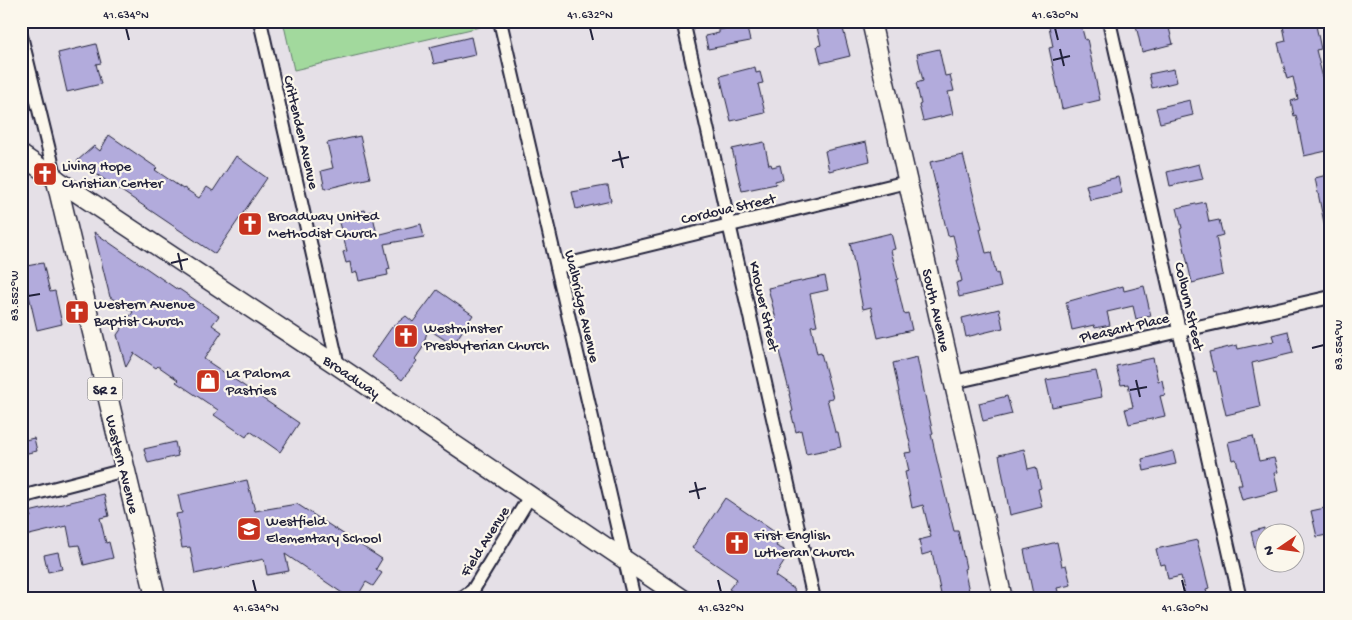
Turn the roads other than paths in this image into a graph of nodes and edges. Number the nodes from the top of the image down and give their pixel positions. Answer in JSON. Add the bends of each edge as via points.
{"nodes":[{"id":1,"x":260,"y":21,"type":"edge"},
{"id":2,"x":500,"y":21,"type":"edge"},
{"id":3,"x":683,"y":21,"type":"edge"},
{"id":4,"x":871,"y":21,"type":"edge"},
{"id":5,"x":1110,"y":21,"type":"edge"},
{"id":6,"x":21,"y":36,"type":"edge"},
{"id":7,"x":21,"y":155,"type":"edge"},
{"id":8,"x":56,"y":179,"type":"junction"},
{"id":9,"x":907,"y":182,"type":"junction"},
{"id":10,"x":730,"y":225,"type":"junction"},
{"id":11,"x":557,"y":266,"type":"junction"},
{"id":12,"x":1331,"y":297,"type":"edge"},
{"id":13,"x":1180,"y":331,"type":"junction"},
{"id":14,"x":338,"y":366,"type":"junction"},
{"id":15,"x":954,"y":382,"type":"junction"},
{"id":16,"x":125,"y":470,"type":"junction"},
{"id":17,"x":530,"y":496,"type":"junction"},
{"id":18,"x":21,"y":497,"type":"edge"},
{"id":19,"x":625,"y":560,"type":"junction"},
{"id":20,"x":156,"y":599,"type":"edge"},
{"id":21,"x":461,"y":599,"type":"edge"},
{"id":22,"x":634,"y":599,"type":"edge"},
{"id":23,"x":683,"y":599,"type":"edge"},
{"id":24,"x":814,"y":599,"type":"edge"},
{"id":25,"x":1003,"y":599,"type":"edge"},
{"id":26,"x":1240,"y":599,"type":"edge"}],
"edges":[{"from":1,"to":14,"type":"street","name":"Crittenden Avenue"},
{"from":2,"to":11,"type":"street","name":"Walbridge Avenue"},
{"from":3,"to":10,"type":"street","name":"Knower Street"},
{"from":4,"to":9,"type":"street","name":"South Avenue"},
{"from":5,"to":13,"type":"street","name":"Colburn Street"},
{"from":6,"to":8,"type":"street","name":"Western Avenue"},
{"from":7,"to":8,"type":"main road","name":"Broadway"},
{"from":8,"to":14,"type":"street","name":"Broadway"},
{"from":8,"to":16,"type":"main road","name":"Western Avenue","number":"SR 2"},
{"from":9,"to":10,"type":"street","name":"Cordova Street"},
{"from":9,"to":15,"type":"street","name":"South Avenue"},
{"from":10,"to":11,"type":"street","name":"Cordova Street"},
{"from":10,"to":24,"type":"street","name":"Knower Street"},
{"from":11,"to":19,"type":"street","name":"Walbridge Avenue"},
{"from":12,"to":13,"type":"street","name":"Pleasant Place"},
{"from":13,"to":15,"type":"street","name":"Pleasant Place"},
{"from":13,"to":26,"type":"street","name":"Colburn Street"},
{"from":14,"to":17,"type":"street","name":"Broadway"},
{"from":15,"to":25,"type":"street","name":"South Avenue"},
{"from":16,"to":18,"type":"street"},
{"from":16,"to":20,"type":"main road","name":"Western Avenue","number":"SR 2"},
{"from":17,"to":19,"type":"street","name":"Broadway"},
{"from":17,"to":21,"type":"street","name":"Field Avenue","via":[[472,590]]},
{"from":19,"to":22,"type":"street","name":"Walbridge Avenue"},
{"from":19,"to":23,"type":"street","name":"Broadway"}]}
